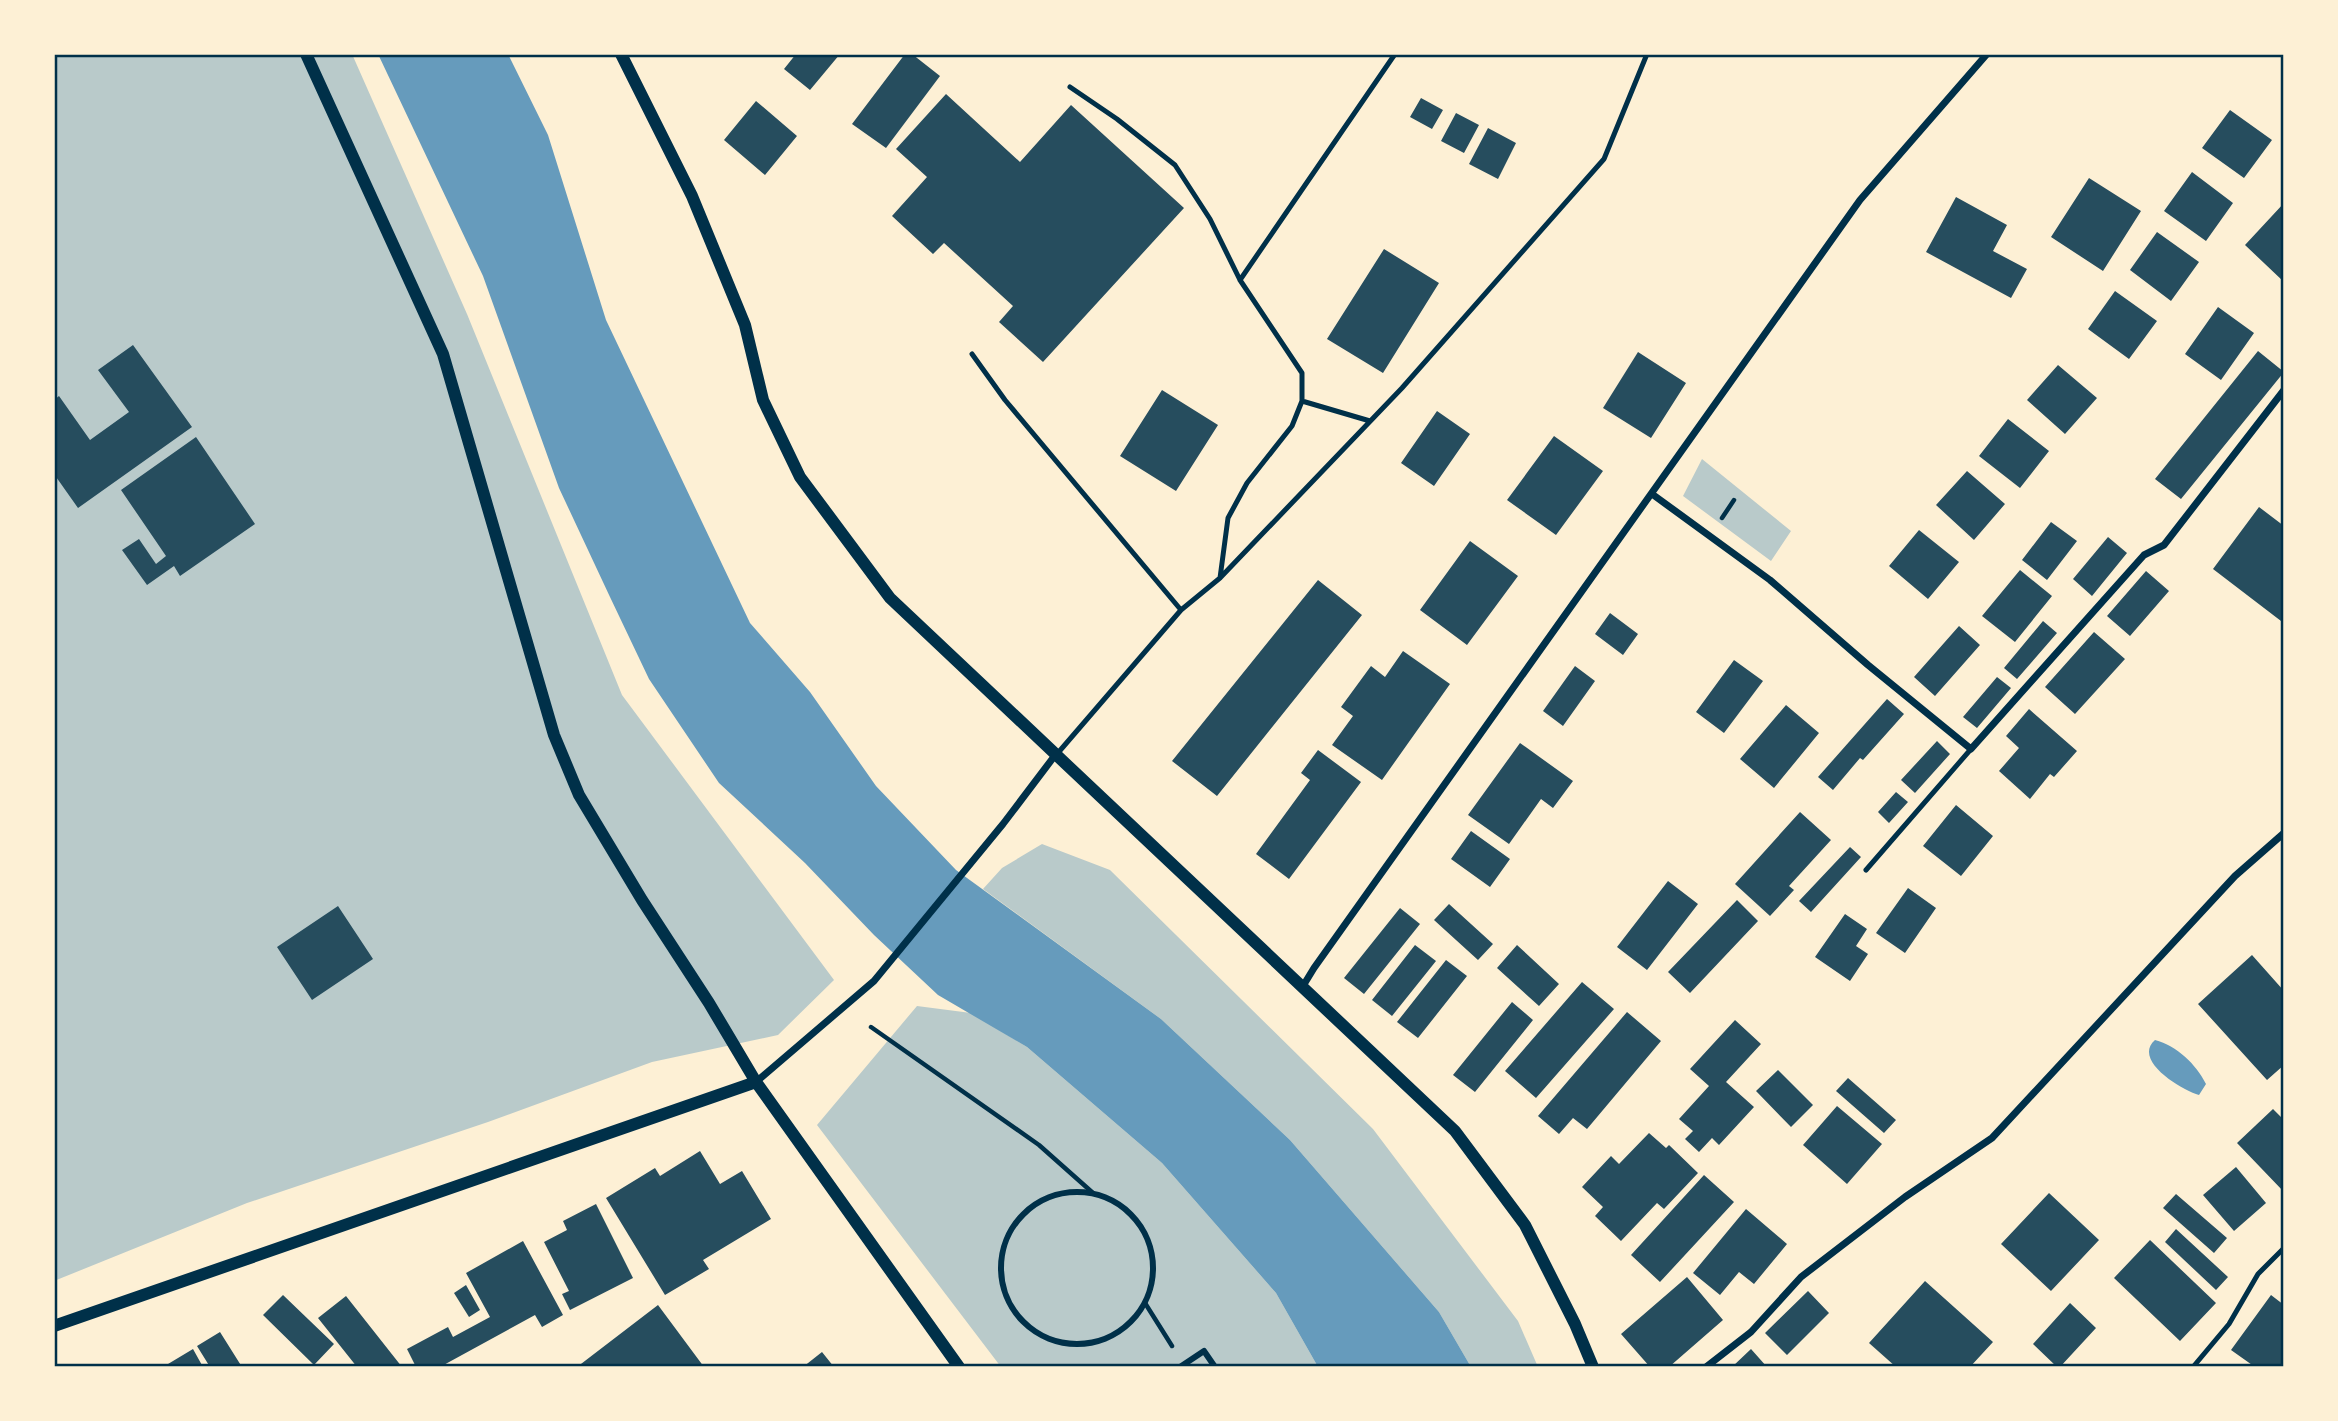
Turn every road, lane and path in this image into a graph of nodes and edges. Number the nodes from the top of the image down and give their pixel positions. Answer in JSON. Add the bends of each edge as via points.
{"nodes":[{"id":1,"x":306,"y":54,"type":"edge"},
{"id":2,"x":621,"y":54,"type":"edge"},
{"id":3,"x":1395,"y":54,"type":"edge"},
{"id":4,"x":1647,"y":54,"type":"edge"},
{"id":5,"x":1987,"y":54,"type":"edge"},
{"id":6,"x":1070,"y":87,"type":"dead end"},
{"id":7,"x":1240,"y":280,"type":"junction"},
{"id":8,"x":972,"y":354,"type":"dead end"},
{"id":9,"x":2284,"y":390,"type":"edge"},
{"id":10,"x":1302,"y":401,"type":"junction"},
{"id":11,"x":1370,"y":421,"type":"junction"},
{"id":12,"x":1652,"y":494,"type":"junction"},
{"id":13,"x":1220,"y":578,"type":"junction"},
{"id":14,"x":1181,"y":610,"type":"junction"},
{"id":15,"x":1971,"y":749,"type":"junction"},
{"id":16,"x":1057,"y":754,"type":"junction"},
{"id":17,"x":2284,"y":832,"type":"edge"},
{"id":18,"x":1866,"y":870,"type":"dead end"},
{"id":19,"x":1303,"y":986,"type":"junction"},
{"id":20,"x":871,"y":1027,"type":"dead end"},
{"id":21,"x":756,"y":1082,"type":"junction"},
{"id":22,"x":1093,"y":1193,"type":"junction"},
{"id":23,"x":2284,"y":1248,"type":"edge"},
{"id":24,"x":1144,"y":1303,"type":"junction"},
{"id":25,"x":54,"y":1326,"type":"edge"},
{"id":26,"x":1182,"y":1365,"type":"edge"},
{"id":27,"x":959,"y":1367,"type":"edge"},
{"id":28,"x":1215,"y":1367,"type":"edge"},
{"id":29,"x":1593,"y":1367,"type":"edge"},
{"id":30,"x":1706,"y":1367,"type":"edge"},
{"id":31,"x":2193,"y":1367,"type":"edge"}],
"edges":[{"from":1,"to":21,"type":"street","via":[[443,354],[554,734],[579,794]]},
{"from":2,"to":16,"type":"street","via":[[692,196],[745,325],[763,400],[800,477],[890,598]]},
{"from":3,"to":7,"type":"lane"},
{"from":4,"to":11,"type":"lane","via":[[1604,159]]},
{"from":5,"to":12,"type":"street","via":[[1860,200]]},
{"from":6,"to":7,"type":"lane","via":[[1175,165],[1210,219]]},
{"from":7,"to":10,"type":"lane","via":[[1302,373]]},
{"from":8,"to":14,"type":"lane","via":[[1005,400]]},
{"from":9,"to":15,"type":"street","via":[[2164,545],[2144,555]]},
{"from":10,"to":11,"type":"lane"},
{"from":10,"to":13,"type":"lane","via":[[1292,426],[1247,483],[1228,518]]},
{"from":11,"to":13,"type":"lane"},
{"from":12,"to":15,"type":"street","via":[[1770,580]]},
{"from":12,"to":19,"type":"street"},
{"from":13,"to":14,"type":"lane"},
{"from":14,"to":16,"type":"lane"},
{"from":15,"to":18,"type":"lane"},
{"from":16,"to":19,"type":"street"},
{"from":16,"to":21,"type":"street","via":[[874,981]]},
{"from":17,"to":30,"type":"street","via":[[2235,876],[1992,1139],[1905,1196],[1801,1277],[1751,1332]]},
{"from":19,"to":29,"type":"street","via":[[1455,1131],[1525,1225]]},
{"from":20,"to":22,"type":"path","via":[[1039,1145]]},
{"from":21,"to":25,"type":"street"},
{"from":21,"to":27,"type":"street"},
{"from":22,"to":24,"type":"street","via":[[1128,1211],[1150,1245],[1151,1284]]},
{"from":22,"to":24,"type":"street","via":[[1053,1195],[1020,1217],[1002,1252],[1004,1292],[1025,1325],[1060,1343],[1081,1345],[1118,1333]]},
{"from":23,"to":31,"type":"lane","via":[[2259,1274],[2229,1324]]},
{"from":24,"to":26,"type":"path"},
{"from":26,"to":28,"type":"street","via":[[1204,1351]]}]}
